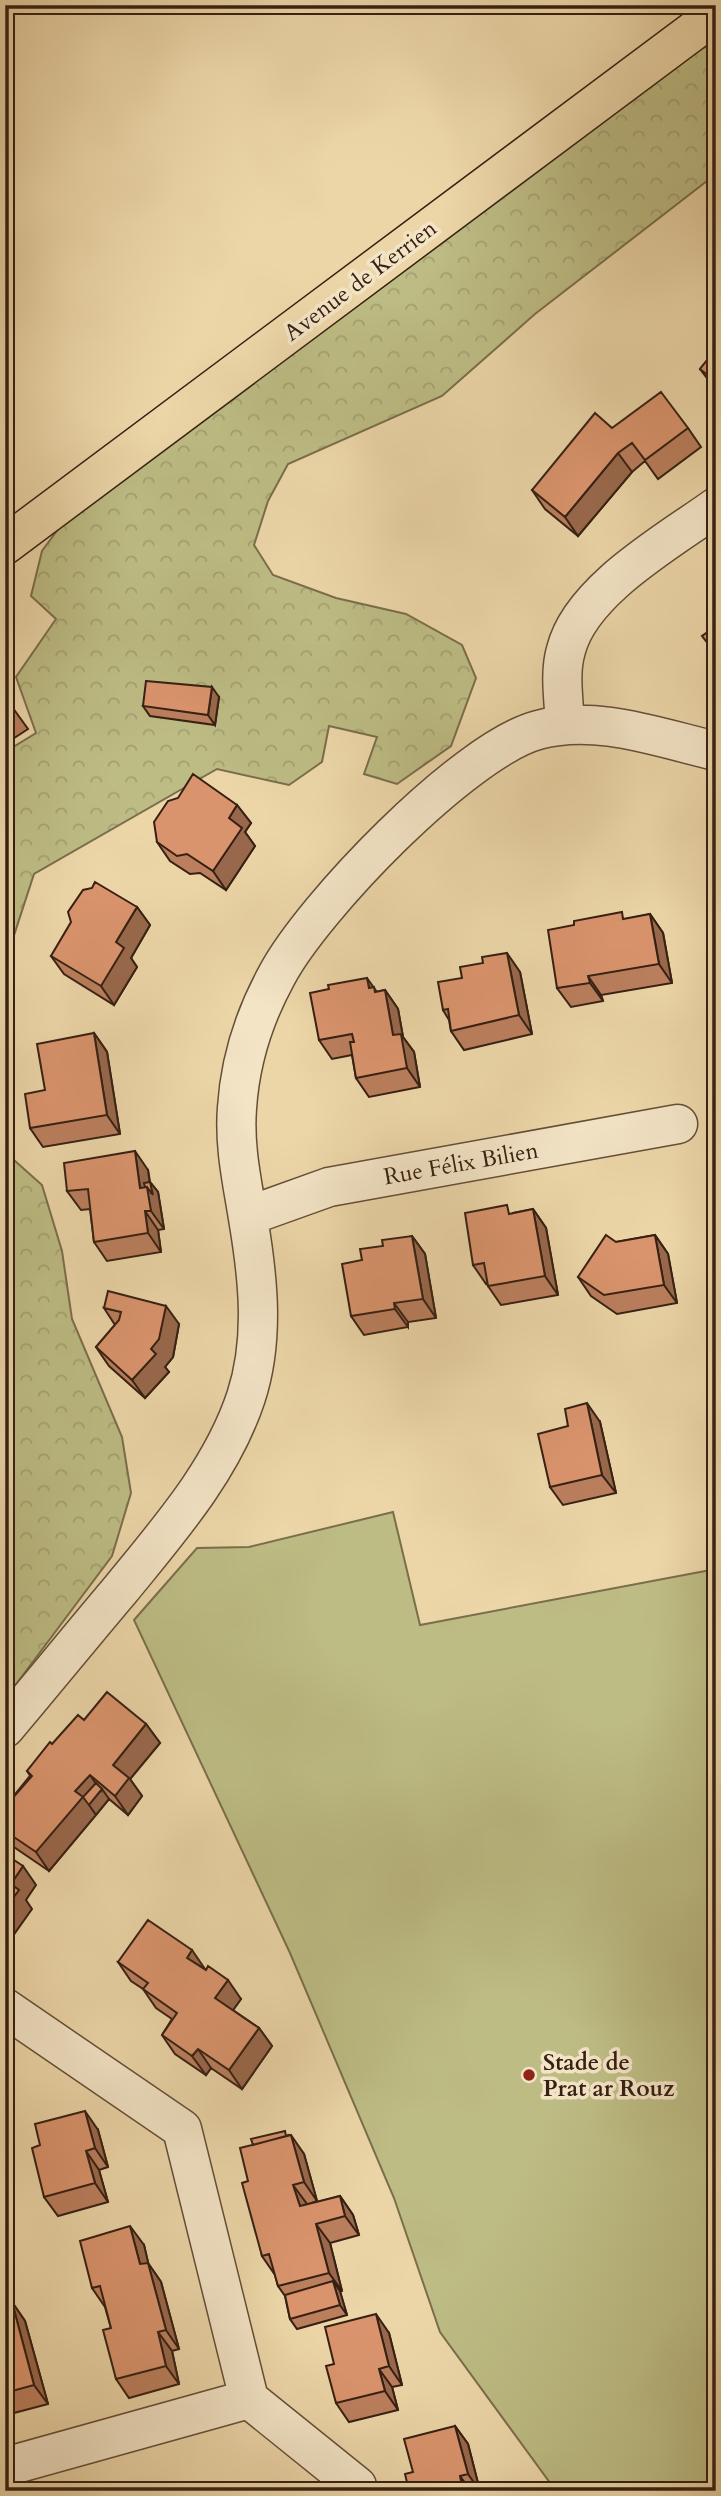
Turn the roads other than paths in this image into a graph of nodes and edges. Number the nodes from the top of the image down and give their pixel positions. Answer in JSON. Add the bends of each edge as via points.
{"nodes":[{"id":1,"x":716,"y":14,"type":"edge"},
{"id":2,"x":716,"y":506,"type":"edge"},
{"id":3,"x":5,"y":545,"type":"edge"},
{"id":4,"x":565,"y":725,"type":"junction"},
{"id":5,"x":716,"y":751,"type":"edge"},
{"id":6,"x":678,"y":1124,"type":"dead end"},
{"id":7,"x":248,"y":1216,"type":"junction"},
{"id":8,"x":5,"y":1728,"type":"edge"},
{"id":9,"x":5,"y":2008,"type":"edge"},
{"id":10,"x":249,"y":2399,"type":"junction"},
{"id":11,"x":5,"y":2467,"type":"edge"},
{"id":12,"x":358,"y":2491,"type":"edge"}],
"edges":[{"from":1,"to":3,"type":"main road","name":"Avenue de Kerrien"},
{"from":2,"to":4,"type":"street","via":[[613,583],[573,629],[563,666]]},
{"from":4,"to":5,"type":"street","via":[[636,732]]},
{"from":4,"to":7,"type":"street","via":[[505,743],[435,796],[332,902],[278,973],[251,1036],[236,1110],[237,1162]]},
{"from":6,"to":7,"type":"street","name":"Rue Félix Bilien","via":[[329,1187]]},
{"from":7,"to":8,"type":"street","via":[[258,1316],[247,1393],[233,1433],[179,1518]]},
{"from":9,"to":10,"type":"street","via":[[182,2129]]},
{"from":10,"to":11,"type":"street"},
{"from":10,"to":12,"type":"street"}]}
